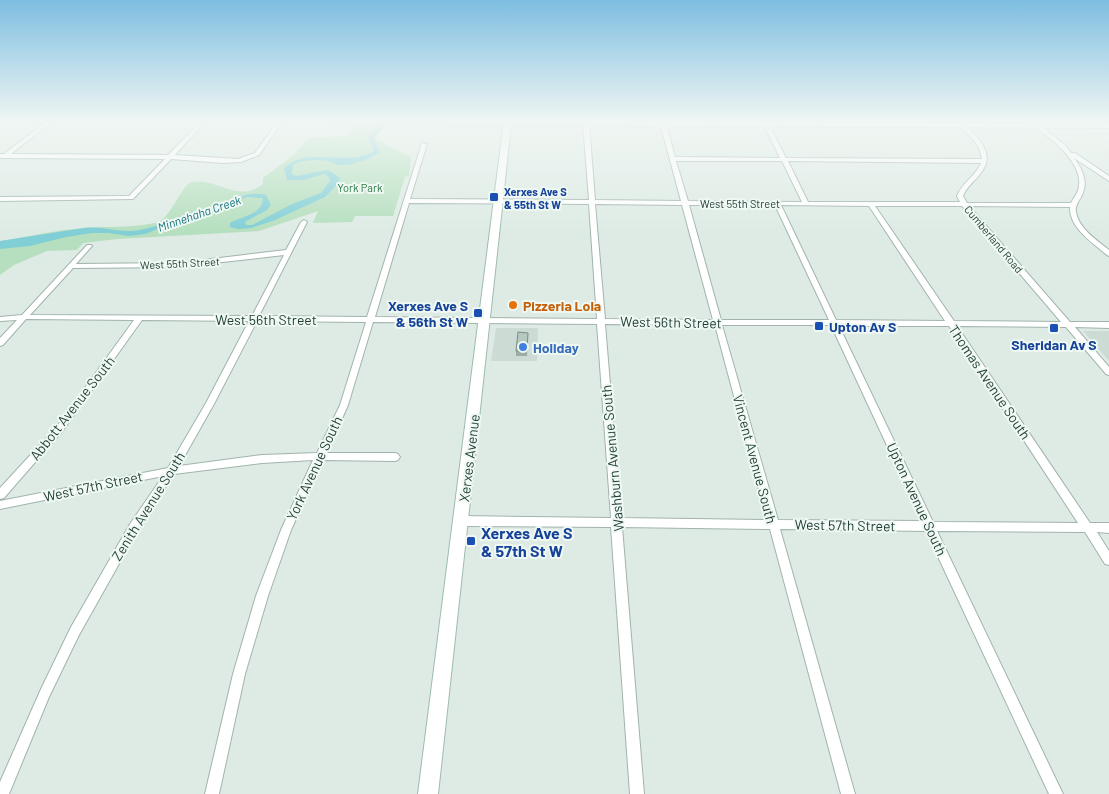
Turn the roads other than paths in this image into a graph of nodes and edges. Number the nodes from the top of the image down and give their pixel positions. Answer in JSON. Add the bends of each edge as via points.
{"nodes":[{"id":1,"x":171,"y":158,"type":"edge"},
{"id":2,"x":185,"y":158,"type":"edge"},
{"id":3,"x":248,"y":158,"type":"edge"},
{"id":4,"x":420,"y":158,"type":"edge"},
{"id":5,"x":504,"y":158,"type":"edge"},
{"id":6,"x":588,"y":158,"type":"edge"},
{"id":7,"x":1072,"y":158,"type":"edge"},
{"id":8,"x":1078,"y":158,"type":"edge"},
{"id":9,"x":672,"y":159,"type":"joint"},
{"id":10,"x":784,"y":160,"type":"junction"},
{"id":11,"x":985,"y":161,"type":"joint"},
{"id":12,"x":1109,"y":179,"type":"edge"},
{"id":13,"x":131,"y":198,"type":"junction"},
{"id":14,"x":0,"y":199,"type":"edge"},
{"id":15,"x":407,"y":201,"type":"junction"},
{"id":16,"x":499,"y":201,"type":"junction"},
{"id":17,"x":591,"y":201,"type":"junction"},
{"id":18,"x":684,"y":202,"type":"junction"},
{"id":19,"x":777,"y":203,"type":"junction"},
{"id":20,"x":806,"y":203,"type":"junction"},
{"id":21,"x":870,"y":204,"type":"junction"},
{"id":22,"x":964,"y":204,"type":"junction"},
{"id":23,"x":1073,"y":205,"type":"junction"},
{"id":24,"x":136,"y":206,"type":"dead end"},
{"id":25,"x":304,"y":222,"type":"dead end"},
{"id":26,"x":89,"y":246,"type":"dead end"},
{"id":27,"x":288,"y":252,"type":"junction"},
{"id":28,"x":1109,"y":254,"type":"edge"},
{"id":29,"x":71,"y":266,"type":"junction"},
{"id":30,"x":24,"y":317,"type":"junction"},
{"id":31,"x":140,"y":318,"type":"junction"},
{"id":32,"x":0,"y":319,"type":"edge"},
{"id":33,"x":254,"y":319,"type":"junction"},
{"id":34,"x":370,"y":320,"type":"junction"},
{"id":35,"x":485,"y":321,"type":"junction"},
{"id":36,"x":601,"y":321,"type":"junction"},
{"id":37,"x":718,"y":322,"type":"junction"},
{"id":38,"x":835,"y":324,"type":"junction"},
{"id":39,"x":951,"y":324,"type":"junction"},
{"id":40,"x":1068,"y":325,"type":"junction"},
{"id":41,"x":1109,"y":325,"type":"edge"},
{"id":42,"x":0,"y":343,"type":"edge"},
{"id":43,"x":1109,"y":372,"type":"edge"},
{"id":44,"x":320,"y":456,"type":"junction"},
{"id":45,"x":395,"y":457,"type":"dead end"},
{"id":46,"x":171,"y":470,"type":"junction"},
{"id":47,"x":0,"y":495,"type":"edge"},
{"id":48,"x":0,"y":506,"type":"edge"},
{"id":49,"x":461,"y":521,"type":"junction"},
{"id":50,"x":617,"y":524,"type":"junction"},
{"id":51,"x":773,"y":524,"type":"junction"},
{"id":52,"x":930,"y":527,"type":"junction"},
{"id":53,"x":1088,"y":528,"type":"junction"},
{"id":54,"x":1109,"y":528,"type":"edge"},
{"id":55,"x":1109,"y":560,"type":"edge"},
{"id":56,"x":2,"y":794,"type":"edge"},
{"id":57,"x":212,"y":794,"type":"edge"},
{"id":58,"x":428,"y":794,"type":"edge"},
{"id":59,"x":637,"y":794,"type":"edge"},
{"id":60,"x":848,"y":794,"type":"edge"},
{"id":61,"x":1056,"y":794,"type":"edge"}],
"edges":[{"from":1,"to":13,"type":"street"},
{"from":2,"to":3,"type":"street","via":[[223,161]]},
{"from":4,"to":15,"type":"street","name":"York Avenue South"},
{"from":5,"to":16,"type":"street","name":"Xerxes Avenue"},
{"from":6,"to":17,"type":"street","name":"Washburn Avenue South"},
{"from":7,"to":23,"type":"street","via":[[1082,180],[1082,190]]},
{"from":8,"to":12,"type":"street"},
{"from":9,"to":10,"type":"street"},
{"from":9,"to":18,"type":"street","name":"Vincent Avenue South"},
{"from":10,"to":11,"type":"street"},
{"from":10,"to":20,"type":"street"},
{"from":11,"to":22,"type":"street","name":"Cumberland Road","via":[[980,171],[964,185],[960,196]]},
{"from":13,"to":14,"type":"street"},
{"from":13,"to":24,"type":"street"},
{"from":15,"to":16,"type":"street","name":"West 55th Street"},
{"from":15,"to":34,"type":"street","name":"York Avenue South"},
{"from":16,"to":17,"type":"street","name":"West 55th Street"},
{"from":16,"to":35,"type":"street","name":"Xerxes Avenue"},
{"from":17,"to":18,"type":"street","name":"West 55th Street"},
{"from":17,"to":36,"type":"street","name":"Washburn Avenue South"},
{"from":18,"to":19,"type":"street","name":"West 55th Street"},
{"from":18,"to":37,"type":"street","name":"Vincent Avenue South"},
{"from":19,"to":20,"type":"street","name":"West 55th Street"},
{"from":19,"to":38,"type":"street","name":"Upton Avenue South"},
{"from":20,"to":21,"type":"street","name":"West 55th Street"},
{"from":21,"to":22,"type":"street","name":"West 55th Street"},
{"from":21,"to":39,"type":"street","name":"Thomas Avenue South"},
{"from":22,"to":23,"type":"street","name":"West 55th Street"},
{"from":22,"to":40,"type":"street","name":"Cumberland Road"},
{"from":23,"to":28,"type":"street","via":[[1077,222]]},
{"from":25,"to":27,"type":"street","name":"Zenith Avenue South"},
{"from":26,"to":29,"type":"street"},
{"from":27,"to":29,"type":"street","name":"West 55th Street","via":[[178,265]]},
{"from":27,"to":33,"type":"street","name":"Zenith Avenue South"},
{"from":29,"to":30,"type":"street"},
{"from":30,"to":31,"type":"street","name":"West 56th Street"},
{"from":30,"to":32,"type":"street","name":"West 56th Street"},
{"from":30,"to":42,"type":"street"},
{"from":31,"to":33,"type":"street","name":"West 56th Street"},
{"from":31,"to":47,"type":"street","name":"Abbott Avenue South","via":[[73,411]]},
{"from":33,"to":34,"type":"street","name":"West 56th Street"},
{"from":33,"to":46,"type":"street","name":"Zenith Avenue South"},
{"from":34,"to":35,"type":"street","name":"West 56th Street"},
{"from":34,"to":44,"type":"street","name":"York Avenue South","via":[[344,405]]},
{"from":35,"to":36,"type":"street","name":"West 56th Street"},
{"from":35,"to":49,"type":"street","name":"Xerxes Avenue"},
{"from":36,"to":37,"type":"street","name":"West 56th Street"},
{"from":36,"to":50,"type":"street","name":"Washburn Avenue South"},
{"from":37,"to":38,"type":"street","name":"West 56th Street"},
{"from":37,"to":51,"type":"street","name":"Vincent Avenue South"},
{"from":38,"to":39,"type":"street","name":"West 56th Street"},
{"from":38,"to":52,"type":"street","name":"Upton Avenue South"},
{"from":39,"to":40,"type":"street","name":"West 56th Street"},
{"from":39,"to":53,"type":"street","name":"Thomas Avenue South"},
{"from":40,"to":41,"type":"street","name":"West 56th Street"},
{"from":40,"to":43,"type":"street","name":"Cumberland Road"},
{"from":44,"to":45,"type":"street","name":"West 57th Street"},
{"from":44,"to":46,"type":"street","name":"West 57th Street"},
{"from":44,"to":57,"type":"street","name":"York Avenue South","via":[[286,530],[262,596],[239,674]]},
{"from":46,"to":48,"type":"street","name":"West 57th Street"},
{"from":46,"to":56,"type":"street","name":"Zenith Avenue South","via":[[134,527],[75,631]]},
{"from":49,"to":50,"type":"street","name":"West 57th Street"},
{"from":49,"to":58,"type":"street","name":"Xerxes Avenue"},
{"from":50,"to":51,"type":"street","name":"West 57th Street"},
{"from":50,"to":59,"type":"street","name":"Washburn Avenue South"},
{"from":51,"to":52,"type":"street","name":"West 57th Street"},
{"from":51,"to":60,"type":"street","name":"Vincent Avenue South"},
{"from":52,"to":53,"type":"street","name":"West 57th Street"},
{"from":52,"to":61,"type":"street","name":"Upton Avenue South"},
{"from":53,"to":54,"type":"street","name":"West 57th Street"},
{"from":53,"to":55,"type":"street","name":"Thomas Avenue South"}]}
